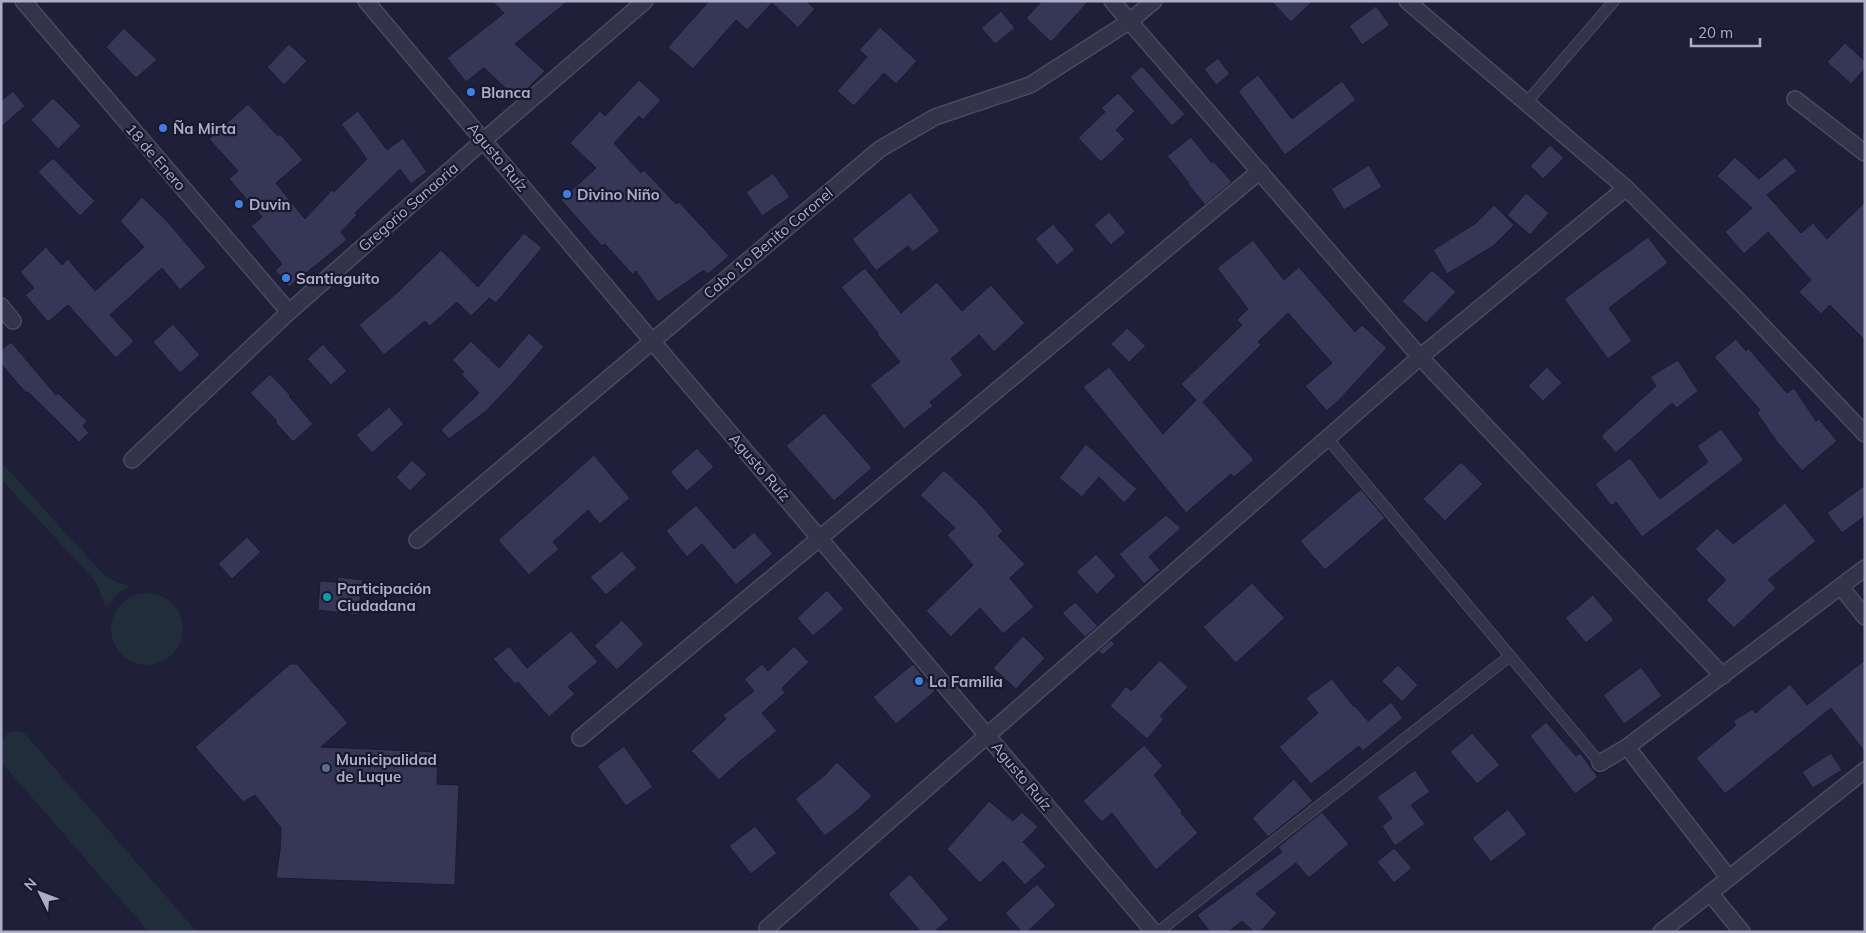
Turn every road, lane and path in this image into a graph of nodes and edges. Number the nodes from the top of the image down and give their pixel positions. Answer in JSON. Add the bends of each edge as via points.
{"nodes":[{"id":1,"x":23,"y":1,"type":"edge"},
{"id":2,"x":366,"y":1,"type":"edge"},
{"id":3,"x":645,"y":1,"type":"edge"},
{"id":4,"x":1112,"y":1,"type":"edge"},
{"id":5,"x":1154,"y":1,"type":"edge"},
{"id":6,"x":1407,"y":1,"type":"edge"},
{"id":7,"x":1614,"y":1,"type":"edge"},
{"id":8,"x":1130,"y":20,"type":"junction"},
{"id":9,"x":1795,"y":99,"type":"dead end"},
{"id":10,"x":1526,"y":103,"type":"junction"},
{"id":11,"x":484,"y":140,"type":"junction"},
{"id":12,"x":1865,"y":153,"type":"edge"},
{"id":13,"x":1260,"y":171,"type":"junction"},
{"id":14,"x":1626,"y":188,"type":"junction"},
{"id":15,"x":1,"y":306,"type":"edge"},
{"id":16,"x":289,"y":312,"type":"junction"},
{"id":17,"x":14,"y":322,"type":"dead end"},
{"id":18,"x":652,"y":341,"type":"junction"},
{"id":19,"x":1420,"y":357,"type":"junction"},
{"id":20,"x":1863,"y":429,"type":"edge"},
{"id":21,"x":1328,"y":439,"type":"junction"},
{"id":22,"x":132,"y":460,"type":"dead end"},
{"id":23,"x":820,"y":538,"type":"junction"},
{"id":24,"x":418,"y":540,"type":"dead end"},
{"id":25,"x":1865,"y":568,"type":"edge"},
{"id":26,"x":1841,"y":587,"type":"junction"},
{"id":27,"x":1865,"y":617,"type":"edge"},
{"id":28,"x":1510,"y":656,"type":"junction"},
{"id":29,"x":1723,"y":676,"type":"junction"},
{"id":30,"x":988,"y":736,"type":"junction"},
{"id":31,"x":580,"y":738,"type":"dead end"},
{"id":32,"x":1627,"y":747,"type":"junction"},
{"id":33,"x":1600,"y":763,"type":"joint"},
{"id":34,"x":1865,"y":770,"type":"edge"},
{"id":35,"x":1729,"y":878,"type":"junction"},
{"id":36,"x":1710,"y":893,"type":"junction"},
{"id":37,"x":767,"y":928,"type":"dead end"},
{"id":38,"x":1154,"y":932,"type":"edge"},
{"id":39,"x":1158,"y":932,"type":"edge"},
{"id":40,"x":1660,"y":932,"type":"edge"},
{"id":41,"x":1742,"y":932,"type":"edge"}],
"edges":[{"from":1,"to":16,"type":"street","name":"18 de Enero"},
{"from":2,"to":11,"type":"street","name":"Agusto Ruíz"},
{"from":3,"to":11,"type":"street","name":"Gregorio Sanaoria"},
{"from":4,"to":8,"type":"street"},
{"from":5,"to":8,"type":"street","name":"Cabo 1o Benito Coronel"},
{"from":6,"to":10,"type":"street"},
{"from":7,"to":10,"type":"lane"},
{"from":8,"to":13,"type":"street"},
{"from":8,"to":18,"type":"street","name":"Cabo 1o Benito Coronel","via":[[1030,84],[935,117],[880,148]]},
{"from":9,"to":12,"type":"street"},
{"from":10,"to":14,"type":"street"},
{"from":11,"to":16,"type":"street","name":"Gregorio Sanaoria"},
{"from":11,"to":18,"type":"street","name":"Agusto Ruíz"},
{"from":13,"to":19,"type":"street"},
{"from":13,"to":23,"type":"street"},
{"from":14,"to":19,"type":"street"},
{"from":14,"to":20,"type":"street"},
{"from":15,"to":17,"type":"street"},
{"from":16,"to":22,"type":"street","name":"Gregorio Sanaoria"},
{"from":18,"to":23,"type":"street","name":"Agusto Ruíz"},
{"from":18,"to":24,"type":"street","name":"Cabo 1o Benito Coronel"},
{"from":19,"to":21,"type":"street"},
{"from":19,"to":29,"type":"street"},
{"from":21,"to":28,"type":"lane"},
{"from":21,"to":30,"type":"street"},
{"from":23,"to":30,"type":"street","name":"Agusto Ruíz"},
{"from":23,"to":31,"type":"street"},
{"from":25,"to":26,"type":"street"},
{"from":26,"to":27,"type":"street"},
{"from":26,"to":29,"type":"street"},
{"from":28,"to":33,"type":"lane"},
{"from":28,"to":39,"type":"lane"},
{"from":29,"to":32,"type":"street"},
{"from":30,"to":37,"type":"street"},
{"from":30,"to":38,"type":"street","name":"Agusto Ruíz"},
{"from":32,"to":33,"type":"street"},
{"from":32,"to":35,"type":"street"},
{"from":34,"to":35,"type":"street"},
{"from":35,"to":36,"type":"street"},
{"from":36,"to":40,"type":"street"},
{"from":36,"to":41,"type":"street"}]}
